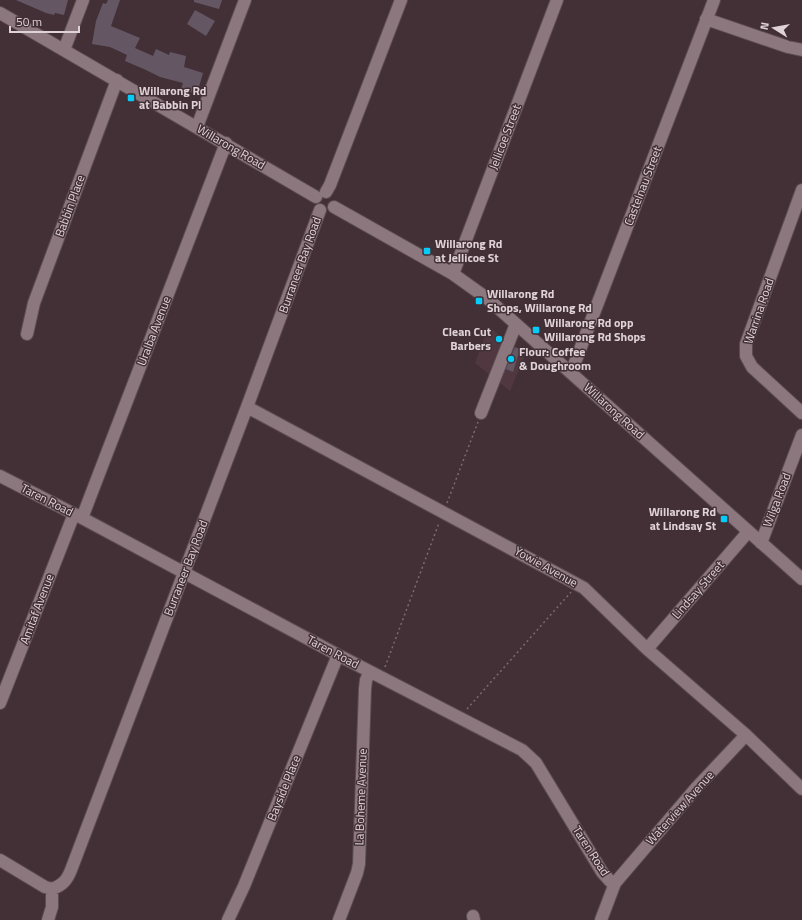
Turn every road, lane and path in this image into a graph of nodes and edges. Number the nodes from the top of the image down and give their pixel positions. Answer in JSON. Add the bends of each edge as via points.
{"nodes":[{"id":1,"x":83,"y":0,"type":"edge"},
{"id":2,"x":244,"y":0,"type":"edge"},
{"id":3,"x":401,"y":0,"type":"edge"},
{"id":4,"x":557,"y":0,"type":"edge"},
{"id":5,"x":714,"y":0,"type":"edge"},
{"id":6,"x":0,"y":13,"type":"edge"},
{"id":7,"x":706,"y":19,"type":"junction"},
{"id":8,"x":64,"y":50,"type":"junction"},
{"id":9,"x":802,"y":50,"type":"edge"},
{"id":10,"x":116,"y":80,"type":"junction"},
{"id":11,"x":197,"y":127,"type":"junction"},
{"id":12,"x":226,"y":144,"type":"junction"},
{"id":13,"x":802,"y":190,"type":"edge"},
{"id":14,"x":321,"y":194,"type":"junction"},
{"id":15,"x":334,"y":208,"type":"junction"},
{"id":16,"x":320,"y":210,"type":"junction"},
{"id":17,"x":453,"y":274,"type":"junction"},
{"id":18,"x":516,"y":324,"type":"junction"},
{"id":19,"x":27,"y":334,"type":"dead end"},
{"id":20,"x":571,"y":373,"type":"junction"},
{"id":21,"x":247,"y":407,"type":"junction"},
{"id":22,"x":481,"y":413,"type":"joint"},
{"id":23,"x":802,"y":413,"type":"edge"},
{"id":24,"x":802,"y":434,"type":"edge"},
{"id":25,"x":0,"y":476,"type":"edge"},
{"id":26,"x":444,"y":512,"type":"junction"},
{"id":27,"x":78,"y":516,"type":"junction"},
{"id":28,"x":748,"y":532,"type":"junction"},
{"id":29,"x":761,"y":543,"type":"junction"},
{"id":30,"x":184,"y":572,"type":"junction"},
{"id":31,"x":802,"y":579,"type":"edge"},
{"id":32,"x":578,"y":584,"type":"junction"},
{"id":33,"x":647,"y":649,"type":"junction"},
{"id":34,"x":338,"y":655,"type":"junction"},
{"id":35,"x":376,"y":674,"type":"junction"},
{"id":36,"x":0,"y":703,"type":"edge"},
{"id":37,"x":459,"y":718,"type":"junction"},
{"id":38,"x":746,"y":735,"type":"junction"},
{"id":39,"x":802,"y":789,"type":"edge"},
{"id":40,"x":0,"y":860,"type":"edge"},
{"id":41,"x":615,"y":883,"type":"junction"},
{"id":42,"x":52,"y":889,"type":"junction"},
{"id":43,"x":48,"y":920,"type":"edge"},
{"id":44,"x":228,"y":920,"type":"edge"},
{"id":45,"x":339,"y":920,"type":"edge"},
{"id":46,"x":601,"y":920,"type":"edge"}],
"edges":[{"from":1,"to":8,"type":"street"},
{"from":2,"to":11,"type":"street"},
{"from":3,"to":14,"type":"street","via":[[330,185]]},
{"from":4,"to":17,"type":"street","name":"Jellicoe Street"},
{"from":5,"to":7,"type":"street","name":"Castelnau Street"},
{"from":6,"to":8,"type":"street","name":"Willarong Road"},
{"from":7,"to":9,"type":"street"},
{"from":7,"to":20,"type":"street","name":"Castelnau Street"},
{"from":8,"to":10,"type":"street","name":"Willarong Road"},
{"from":10,"to":11,"type":"street","name":"Willarong Road"},
{"from":10,"to":19,"type":"street","name":"Babbin Place","via":[[34,303]]},
{"from":11,"to":12,"type":"street","name":"Willarong Road"},
{"from":12,"to":14,"type":"street","name":"Willarong Road"},
{"from":12,"to":27,"type":"street","name":"Uralba Avenue"},
{"from":13,"to":23,"type":"street","name":"Warrina Road","via":[[746,344],[746,356],[752,367]]},
{"from":14,"to":15,"type":"street","via":[[330,192],[335,197]]},
{"from":14,"to":16,"type":"street","via":[[316,205]]},
{"from":15,"to":16,"type":"street","via":[[328,212]]},
{"from":15,"to":17,"type":"street","name":"Willarong Road"},
{"from":16,"to":21,"type":"street","name":"Burraneer Bay Road"},
{"from":17,"to":18,"type":"street","name":"Willarong Road","via":[[488,299]]},
{"from":18,"to":20,"type":"street","name":"Willarong Road"},
{"from":18,"to":22,"type":"street"},
{"from":20,"to":28,"type":"street","name":"Willarong Road"},
{"from":21,"to":26,"type":"street","name":"Yowie Avenue"},
{"from":21,"to":30,"type":"street","name":"Burraneer Bay Road"},
{"from":22,"to":26,"type":"path"},
{"from":24,"to":29,"type":"street","name":"Wilga Road"},
{"from":25,"to":27,"type":"street","name":"Taren Road"},
{"from":26,"to":32,"type":"street","name":"Yowie Avenue"},
{"from":26,"to":35,"type":"path"},
{"from":27,"to":30,"type":"street","name":"Taren Road"},
{"from":27,"to":36,"type":"street","name":"Amitaf Avenue"},
{"from":28,"to":29,"type":"street","name":"Willarong Road"},
{"from":28,"to":33,"type":"street","name":"Lindsay Street"},
{"from":29,"to":31,"type":"street","name":"Willarong Road"},
{"from":30,"to":34,"type":"street","name":"Taren Road"},
{"from":30,"to":42,"type":"street","name":"Burraneer Bay Road","via":[[71,870],[67,879]]},
{"from":32,"to":33,"type":"street","name":"Yowie Avenue","via":[[594,596]]},
{"from":32,"to":37,"type":"path"},
{"from":33,"to":38,"type":"street","name":"Yowie Avenue"},
{"from":34,"to":35,"type":"street","name":"Taren Road"},
{"from":34,"to":44,"type":"street","name":"Bayside Place"},
{"from":35,"to":37,"type":"street","name":"Taren Road"},
{"from":35,"to":45,"type":"street","name":"La Boheme Avenue","via":[[366,680],[365,689],[359,864]]},
{"from":37,"to":41,"type":"street","name":"Taren Road","via":[[522,750],[536,763],[602,872]]},
{"from":38,"to":39,"type":"street","name":"Yowie Avenue"},
{"from":38,"to":41,"type":"street","name":"Waterview Avenue","via":[[697,787]]},
{"from":40,"to":42,"type":"street","via":[[45,888]]},
{"from":41,"to":46,"type":"street","name":"Waterview Avenue"},
{"from":42,"to":43,"type":"street","via":[[52,907]]}]}
